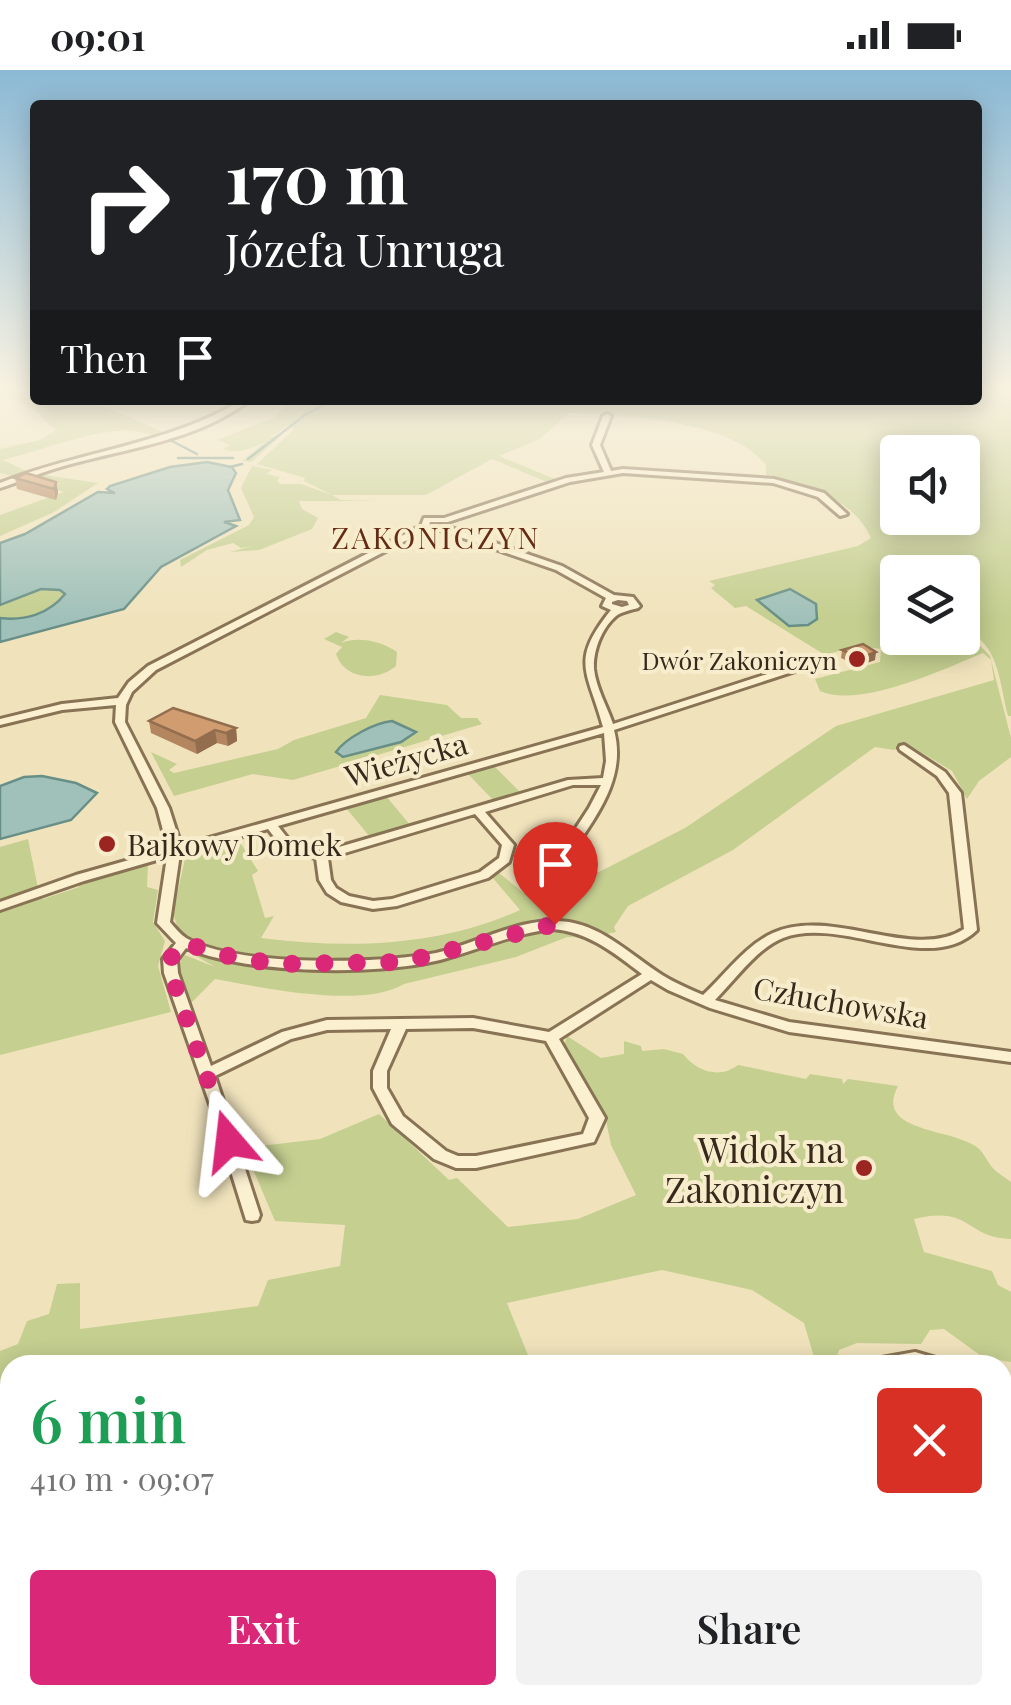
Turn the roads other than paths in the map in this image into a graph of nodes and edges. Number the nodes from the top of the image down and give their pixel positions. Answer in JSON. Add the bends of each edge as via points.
{"nodes":[{"id":1,"x":50,"y":466,"type":"edge"},
{"id":2,"x":605,"y":466,"type":"edge"},
{"id":3,"x":608,"y":472,"type":"junction"},
{"id":4,"x":0,"y":486,"type":"edge"},
{"id":5,"x":843,"y":514,"type":"dead end"},
{"id":6,"x":444,"y":524,"type":"junction"},
{"id":7,"x":826,"y":658,"type":"dead end"},
{"id":8,"x":120,"y":701,"type":"junction"},
{"id":9,"x":0,"y":722,"type":"edge"},
{"id":10,"x":606,"y":728,"type":"junction"},
{"id":11,"x":904,"y":748,"type":"dead end"},
{"id":12,"x":607,"y":781,"type":"junction"},
{"id":13,"x":478,"y":810,"type":"junction"},
{"id":14,"x":272,"y":825,"type":"junction"},
{"id":15,"x":567,"y":851,"type":"dead end"},
{"id":16,"x":175,"y":854,"type":"junction"},
{"id":17,"x":322,"y":856,"type":"junction"},
{"id":18,"x":0,"y":906,"type":"edge"},
{"id":19,"x":183,"y":943,"type":"junction"},
{"id":20,"x":650,"y":974,"type":"junction"},
{"id":21,"x":705,"y":1002,"type":"junction"},
{"id":22,"x":400,"y":1024,"type":"junction"},
{"id":23,"x":551,"y":1037,"type":"junction"},
{"id":24,"x":1011,"y":1057,"type":"edge"},
{"id":25,"x":207,"y":1074,"type":"junction"},
{"id":26,"x":252,"y":1215,"type":"dead end"}],
"edges":[{"from":1,"to":4,"type":"street"},
{"from":2,"to":3,"type":"street"},
{"from":3,"to":5,"type":"street","via":[[774,480],[821,496]]},
{"from":3,"to":6,"type":"street"},
{"from":6,"to":8,"type":"street","via":[[425,526],[162,662]]},
{"from":6,"to":10,"type":"street","via":[[559,568],[614,604],[588,658]]},
{"from":7,"to":10,"type":"street","name":"Wieżycka"},
{"from":8,"to":9,"type":"street"},
{"from":8,"to":16,"type":"street","via":[[120,722],[164,808]]},
{"from":10,"to":12,"type":"street","via":[[613,758]]},
{"from":10,"to":14,"type":"street","name":"Wieżycka"},
{"from":11,"to":21,"type":"street","via":[[955,793],[972,930],[939,944],[787,932]]},
{"from":12,"to":13,"type":"street","via":[[572,782]]},
{"from":12,"to":15,"type":"street"},
{"from":13,"to":17,"type":"street"},
{"from":13,"to":17,"type":"street","via":[[508,845],[499,865],[393,903],[358,904],[331,890]]},
{"from":14,"to":16,"type":"street","name":"Wieżycka"},
{"from":14,"to":17,"type":"street","via":[[289,848]]},
{"from":16,"to":18,"type":"street","name":"Wieżycka"},
{"from":16,"to":19,"type":"street","via":[[162,917],[167,932]]},
{"from":19,"to":20,"type":"street","name":"Człuchowska","via":[[277,964],[404,962],[564,925],[592,933]]},
{"from":19,"to":25,"type":"street","via":[[170,959],[171,974]]},
{"from":20,"to":21,"type":"street","name":"Człuchowska"},
{"from":20,"to":23,"type":"street"},
{"from":21,"to":24,"type":"street","name":"Człuchowska","via":[[788,1027]]},
{"from":22,"to":23,"type":"street","via":[[474,1023]]},
{"from":22,"to":23,"type":"street","via":[[380,1071],[386,1103],[421,1140],[456,1162],[589,1138],[597,1118]]},
{"from":22,"to":25,"type":"street","via":[[298,1031]]},
{"from":25,"to":26,"type":"street"}]}
